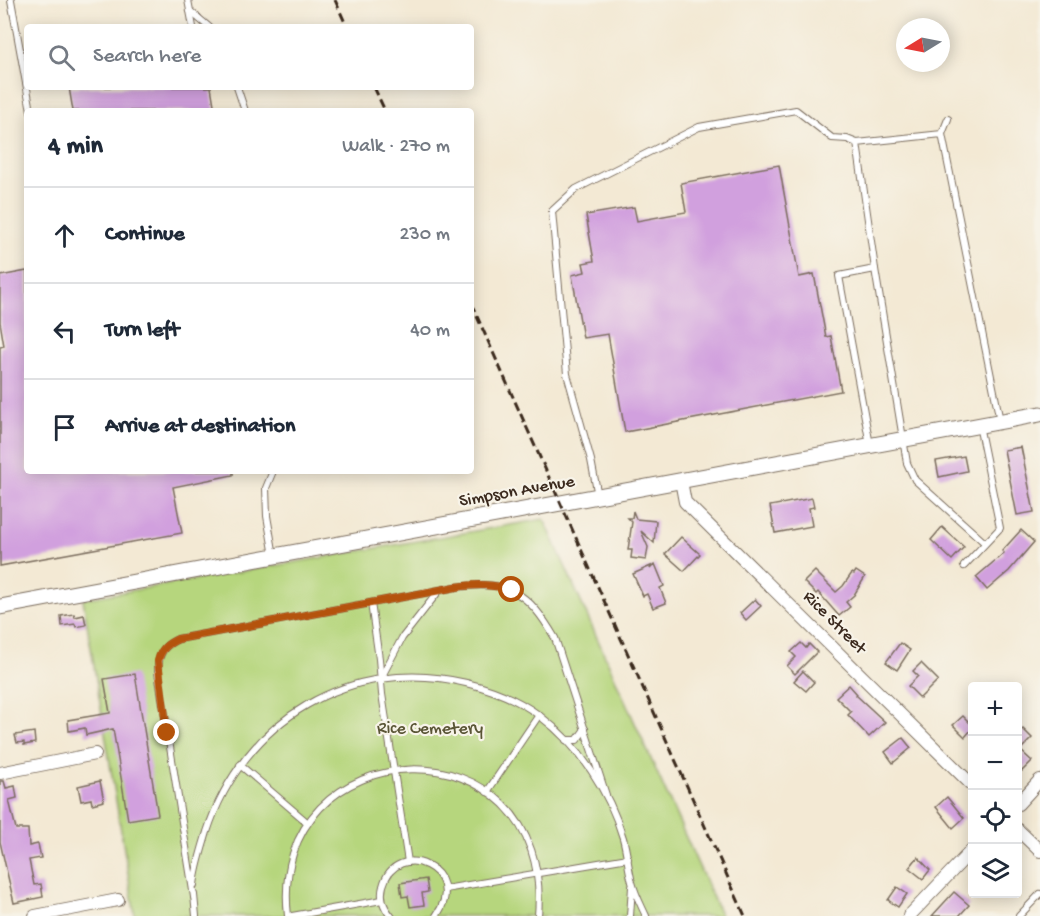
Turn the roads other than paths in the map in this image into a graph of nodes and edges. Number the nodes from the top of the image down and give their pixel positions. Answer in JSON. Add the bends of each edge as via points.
{"nodes":[{"id":1,"x":11,"y":0,"type":"edge"},
{"id":2,"x":189,"y":0,"type":"edge"},
{"id":3,"x":190,"y":11,"type":"junction"},
{"id":4,"x":192,"y":24,"type":"edge"},
{"id":5,"x":205,"y":24,"type":"edge"},
{"id":6,"x":24,"y":72,"type":"edge"},
{"id":7,"x":27,"y":90,"type":"edge"},
{"id":8,"x":238,"y":90,"type":"edge"},
{"id":9,"x":30,"y":108,"type":"edge"},
{"id":10,"x":244,"y":108,"type":"edge"},
{"id":11,"x":948,"y":119,"type":"dead end"},
{"id":12,"x":942,"y":134,"type":"junction"},
{"id":13,"x":857,"y":143,"type":"junction"},
{"id":14,"x":875,"y":269,"type":"junction"},
{"id":15,"x":1037,"y":417,"type":"edge"},
{"id":16,"x":1000,"y":421,"type":"junction"},
{"id":17,"x":979,"y":425,"type":"junction"},
{"id":18,"x":904,"y":439,"type":"junction"},
{"id":19,"x":870,"y":445,"type":"junction"},
{"id":20,"x":272,"y":474,"type":"edge"},
{"id":21,"x":681,"y":481,"type":"junction"},
{"id":22,"x":598,"y":496,"type":"junction"},
{"id":23,"x":985,"y":543,"type":"junction"},
{"id":24,"x":274,"y":556,"type":"junction"},
{"id":25,"x":964,"y":566,"type":"dead end"},
{"id":26,"x":438,"y":591,"type":"junction"},
{"id":27,"x":371,"y":603,"type":"junction"},
{"id":28,"x":0,"y":607,"type":"edge"},
{"id":29,"x":381,"y":678,"type":"junction"},
{"id":30,"x":539,"y":715,"type":"junction"},
{"id":31,"x":585,"y":729,"type":"junction"},
{"id":32,"x":566,"y":740,"type":"junction"},
{"id":33,"x":95,"y":753,"type":"dead end"},
{"id":34,"x":240,"y":765,"type":"junction"},
{"id":35,"x":394,"y":770,"type":"junction"},
{"id":36,"x":0,"y":773,"type":"edge"},
{"id":37,"x":1040,"y":780,"type":"edge"},
{"id":38,"x":968,"y":781,"type":"edge"},
{"id":39,"x":488,"y":792,"type":"junction"},
{"id":40,"x":606,"y":795,"type":"junction"},
{"id":41,"x":1022,"y":799,"type":"edge"},
{"id":42,"x":308,"y":823,"type":"junction"},
{"id":43,"x":1022,"y":835,"type":"edge"},
{"id":44,"x":1040,"y":851,"type":"edge"},
{"id":45,"x":968,"y":854,"type":"edge"},
{"id":46,"x":628,"y":858,"type":"junction"},
{"id":47,"x":408,"y":862,"type":"junction"},
{"id":48,"x":538,"y":874,"type":"junction"},
{"id":49,"x":632,"y":883,"type":"junction"},
{"id":50,"x":445,"y":889,"type":"junction"},
{"id":51,"x":1040,"y":894,"type":"edge"},
{"id":52,"x":194,"y":897,"type":"junction"},
{"id":53,"x":118,"y":900,"type":"dead end"},
{"id":54,"x":382,"y":900,"type":"junction"},
{"id":55,"x":35,"y":916,"type":"edge"},
{"id":56,"x":196,"y":916,"type":"edge"},
{"id":57,"x":290,"y":916,"type":"edge"},
{"id":58,"x":391,"y":916,"type":"edge"},
{"id":59,"x":436,"y":916,"type":"edge"},
{"id":60,"x":538,"y":916,"type":"edge"},
{"id":61,"x":630,"y":916,"type":"edge"},
{"id":62,"x":646,"y":916,"type":"edge"},
{"id":63,"x":909,"y":916,"type":"edge"},
{"id":64,"x":1019,"y":916,"type":"edge"}],
"edges":[{"from":1,"to":6,"type":"lane"},
{"from":2,"to":3,"type":"lane"},
{"from":3,"to":4,"type":"lane"},
{"from":3,"to":5,"type":"lane"},
{"from":7,"to":9,"type":"lane"},
{"from":8,"to":10,"type":"lane"},
{"from":11,"to":12,"type":"lane"},
{"from":12,"to":13,"type":"lane"},
{"from":12,"to":16,"type":"lane"},
{"from":13,"to":14,"type":"lane"},
{"from":13,"to":22,"type":"lane","via":[[832,138],[796,110],[699,127],[576,189],[552,211],[567,374]]},
{"from":14,"to":18,"type":"lane"},
{"from":14,"to":19,"type":"lane","via":[[839,276]]},
{"from":15,"to":16,"type":"street","name":"Simpson Avenue"},
{"from":16,"to":17,"type":"street","name":"Simpson Avenue"},
{"from":17,"to":18,"type":"street","name":"Simpson Avenue"},
{"from":17,"to":23,"type":"lane","via":[[1000,528]]},
{"from":18,"to":19,"type":"street","name":"Simpson Avenue"},
{"from":18,"to":23,"type":"lane","via":[[907,463],[915,480]]},
{"from":19,"to":21,"type":"street","name":"Simpson Avenue"},
{"from":20,"to":24,"type":"lane","via":[[266,488]]},
{"from":21,"to":22,"type":"street","name":"Simpson Avenue"},
{"from":21,"to":38,"type":"street","name":"Rice Street","via":[[685,502]]},
{"from":22,"to":24,"type":"street","name":"Simpson Avenue"},
{"from":23,"to":25,"type":"lane"},
{"from":24,"to":28,"type":"street","name":"Simpson Avenue"},
{"from":26,"to":27,"type":"lane"},
{"from":26,"to":29,"type":"lane","via":[[402,638]]},
{"from":26,"to":31,"type":"lane","via":[[479,584],[512,590],[529,600],[555,638]]},
{"from":27,"to":29,"type":"lane"},
{"from":27,"to":52,"type":"lane","via":[[178,639],[161,651],[158,672]]},
{"from":29,"to":30,"type":"lane","via":[[455,680],[494,691]]},
{"from":29,"to":34,"type":"lane","via":[[308,704],[269,733]]},
{"from":29,"to":35,"type":"lane"},
{"from":30,"to":32,"type":"lane"},
{"from":30,"to":39,"type":"lane"},
{"from":31,"to":32,"type":"lane","via":[[577,740]]},
{"from":31,"to":40,"type":"lane"},
{"from":32,"to":40,"type":"lane"},
{"from":33,"to":36,"type":"street"},
{"from":34,"to":42,"type":"lane"},
{"from":34,"to":52,"type":"lane","via":[[214,812],[199,861]]},
{"from":35,"to":39,"type":"lane","via":[[416,768],[451,773]]},
{"from":35,"to":42,"type":"lane","via":[[347,786]]},
{"from":35,"to":47,"type":"lane"},
{"from":37,"to":41,"type":"street"},
{"from":39,"to":48,"type":"lane","via":[[524,832]]},
{"from":40,"to":46,"type":"lane"},
{"from":42,"to":57,"type":"lane","via":[[289,870],[286,890]]},
{"from":43,"to":44,"type":"street"},
{"from":45,"to":63,"type":"street"},
{"from":46,"to":48,"type":"lane"},
{"from":46,"to":49,"type":"lane"},
{"from":47,"to":50,"type":"lane","via":[[428,865],[442,879]]},
{"from":47,"to":54,"type":"lane","via":[[390,871],[384,880]]},
{"from":48,"to":50,"type":"lane"},
{"from":48,"to":60,"type":"lane"},
{"from":49,"to":61,"type":"lane"},
{"from":49,"to":62,"type":"lane"},
{"from":50,"to":59,"type":"lane","via":[[442,908]]},
{"from":51,"to":64,"type":"lane"},
{"from":52,"to":56,"type":"lane"},
{"from":53,"to":55,"type":"street"},
{"from":54,"to":57,"type":"lane"},
{"from":54,"to":58,"type":"lane"}]}
